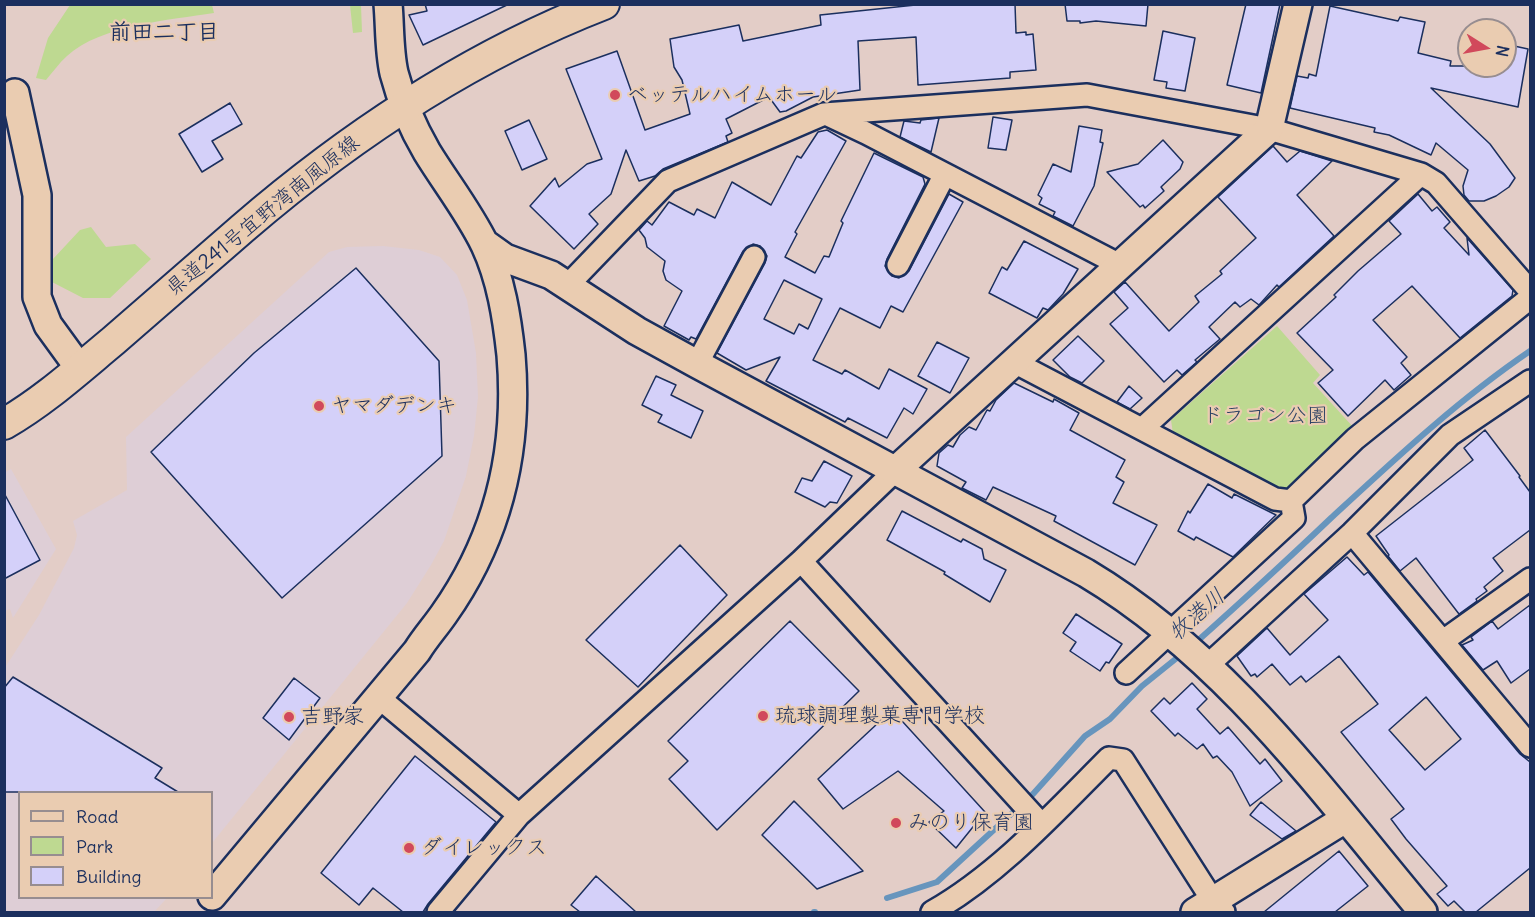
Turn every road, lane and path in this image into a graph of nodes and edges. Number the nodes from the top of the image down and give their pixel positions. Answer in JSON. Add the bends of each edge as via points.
{"nodes":[{"id":1,"x":388,"y":4,"type":"edge"},
{"id":2,"x":604,"y":4,"type":"edge"},
{"id":3,"x":1298,"y":4,"type":"edge"},
{"id":4,"x":569,"y":12,"type":"edge"},
{"id":5,"x":15,"y":93,"type":"dead end"},
{"id":6,"x":405,"y":105,"type":"junction"},
{"id":7,"x":824,"y":114,"type":"junction"},
{"id":8,"x":1269,"y":129,"type":"junction"},
{"id":9,"x":945,"y":174,"type":"junction"},
{"id":10,"x":1421,"y":174,"type":"junction"},
{"id":11,"x":484,"y":243,"type":"junction"},
{"id":12,"x":754,"y":257,"type":"dead end"},
{"id":13,"x":898,"y":265,"type":"dead end"},
{"id":14,"x":1120,"y":265,"type":"junction"},
{"id":15,"x":567,"y":286,"type":"junction"},
{"id":16,"x":1530,"y":291,"type":"edge"},
{"id":17,"x":1530,"y":298,"type":"edge"},
{"id":18,"x":506,"y":317,"type":"junction"},
{"id":19,"x":1014,"y":362,"type":"junction"},
{"id":20,"x":697,"y":364,"type":"junction"},
{"id":21,"x":80,"y":369,"type":"junction"},
{"id":22,"x":1530,"y":381,"type":"edge"},
{"id":23,"x":4,"y":424,"type":"edge"},
{"id":24,"x":1143,"y":428,"type":"junction"},
{"id":25,"x":896,"y":471,"type":"junction"},
{"id":26,"x":1291,"y":501,"type":"junction"},
{"id":27,"x":1352,"y":533,"type":"junction"},
{"id":28,"x":801,"y":561,"type":"junction"},
{"id":29,"x":1530,"y":579,"type":"edge"},
{"id":30,"x":1174,"y":635,"type":"junction"},
{"id":31,"x":1443,"y":641,"type":"junction"},
{"id":32,"x":1204,"y":661,"type":"junction"},
{"id":33,"x":1126,"y":672,"type":"dead end"},
{"id":34,"x":377,"y":696,"type":"junction"},
{"id":35,"x":1530,"y":746,"type":"edge"},
{"id":36,"x":519,"y":815,"type":"junction"},
{"id":37,"x":1345,"y":819,"type":"junction"},
{"id":38,"x":1042,"y":825,"type":"junction"},
{"id":39,"x":213,"y":895,"type":"edge"},
{"id":40,"x":209,"y":899,"type":"edge"},
{"id":41,"x":1211,"y":909,"type":"edge"},
{"id":42,"x":198,"y":912,"type":"edge"},
{"id":43,"x":438,"y":912,"type":"edge"},
{"id":44,"x":932,"y":912,"type":"edge"},
{"id":45,"x":1423,"y":912,"type":"edge"}],
"edges":[{"from":1,"to":6,"type":"street","via":[[394,71]]},
{"from":2,"to":4,"type":"main road","name":"県道241号宜野湾南風原線"},
{"from":3,"to":8,"type":"street"},
{"from":4,"to":6,"type":"main road","name":"県道241号宜野湾南風原線"},
{"from":5,"to":21,"type":"street","via":[[37,195],[36,297],[48,325]]},
{"from":6,"to":11,"type":"street","via":[[428,153]]},
{"from":6,"to":21,"type":"main road","name":"県道241号宜野湾南風原線","via":[[313,170]]},
{"from":7,"to":8,"type":"street","via":[[1087,95]]},
{"from":7,"to":9,"type":"street"},
{"from":7,"to":15,"type":"street","via":[[668,181]]},
{"from":8,"to":10,"type":"street"},
{"from":8,"to":14,"type":"street"},
{"from":9,"to":13,"type":"street"},
{"from":9,"to":14,"type":"street"},
{"from":10,"to":16,"type":"street","via":[[1436,183]]},
{"from":10,"to":24,"type":"street"},
{"from":11,"to":15,"type":"street","via":[[505,258],[540,270]]},
{"from":11,"to":18,"type":"street"},
{"from":12,"to":20,"type":"street"},
{"from":14,"to":19,"type":"street"},
{"from":15,"to":18,"type":"street","via":[[543,278],[522,283],[515,288]]},
{"from":15,"to":20,"type":"street"},
{"from":17,"to":26,"type":"street","via":[[1355,439]]},
{"from":18,"to":34,"type":"street","via":[[514,393],[512,439],[492,520],[469,574],[445,613]]},
{"from":19,"to":24,"type":"street"},
{"from":19,"to":25,"type":"street"},
{"from":20,"to":25,"type":"street"},
{"from":21,"to":23,"type":"main road","name":"県道241号宜野湾南風原線"},
{"from":22,"to":27,"type":"street","via":[[1450,435]]},
{"from":24,"to":26,"type":"street","via":[[1275,499]]},
{"from":25,"to":28,"type":"street"},
{"from":25,"to":30,"type":"street","via":[[1086,573]]},
{"from":26,"to":30,"type":"street","via":[[1294,518]]},
{"from":27,"to":31,"type":"street"},
{"from":27,"to":32,"type":"street"},
{"from":28,"to":36,"type":"street"},
{"from":28,"to":38,"type":"street"},
{"from":29,"to":31,"type":"street"},
{"from":30,"to":32,"type":"street"},
{"from":30,"to":33,"type":"street"},
{"from":31,"to":35,"type":"street"},
{"from":32,"to":37,"type":"street","via":[[1260,718]]},
{"from":34,"to":36,"type":"street"},
{"from":34,"to":39,"type":"street"},
{"from":36,"to":43,"type":"street"},
{"from":37,"to":41,"type":"street"},
{"from":37,"to":45,"type":"street"},
{"from":38,"to":41,"type":"street","via":[[1109,758],[1123,760]]},
{"from":38,"to":44,"type":"street","via":[[960,896]]},
{"from":40,"to":42,"type":"street"}]}
